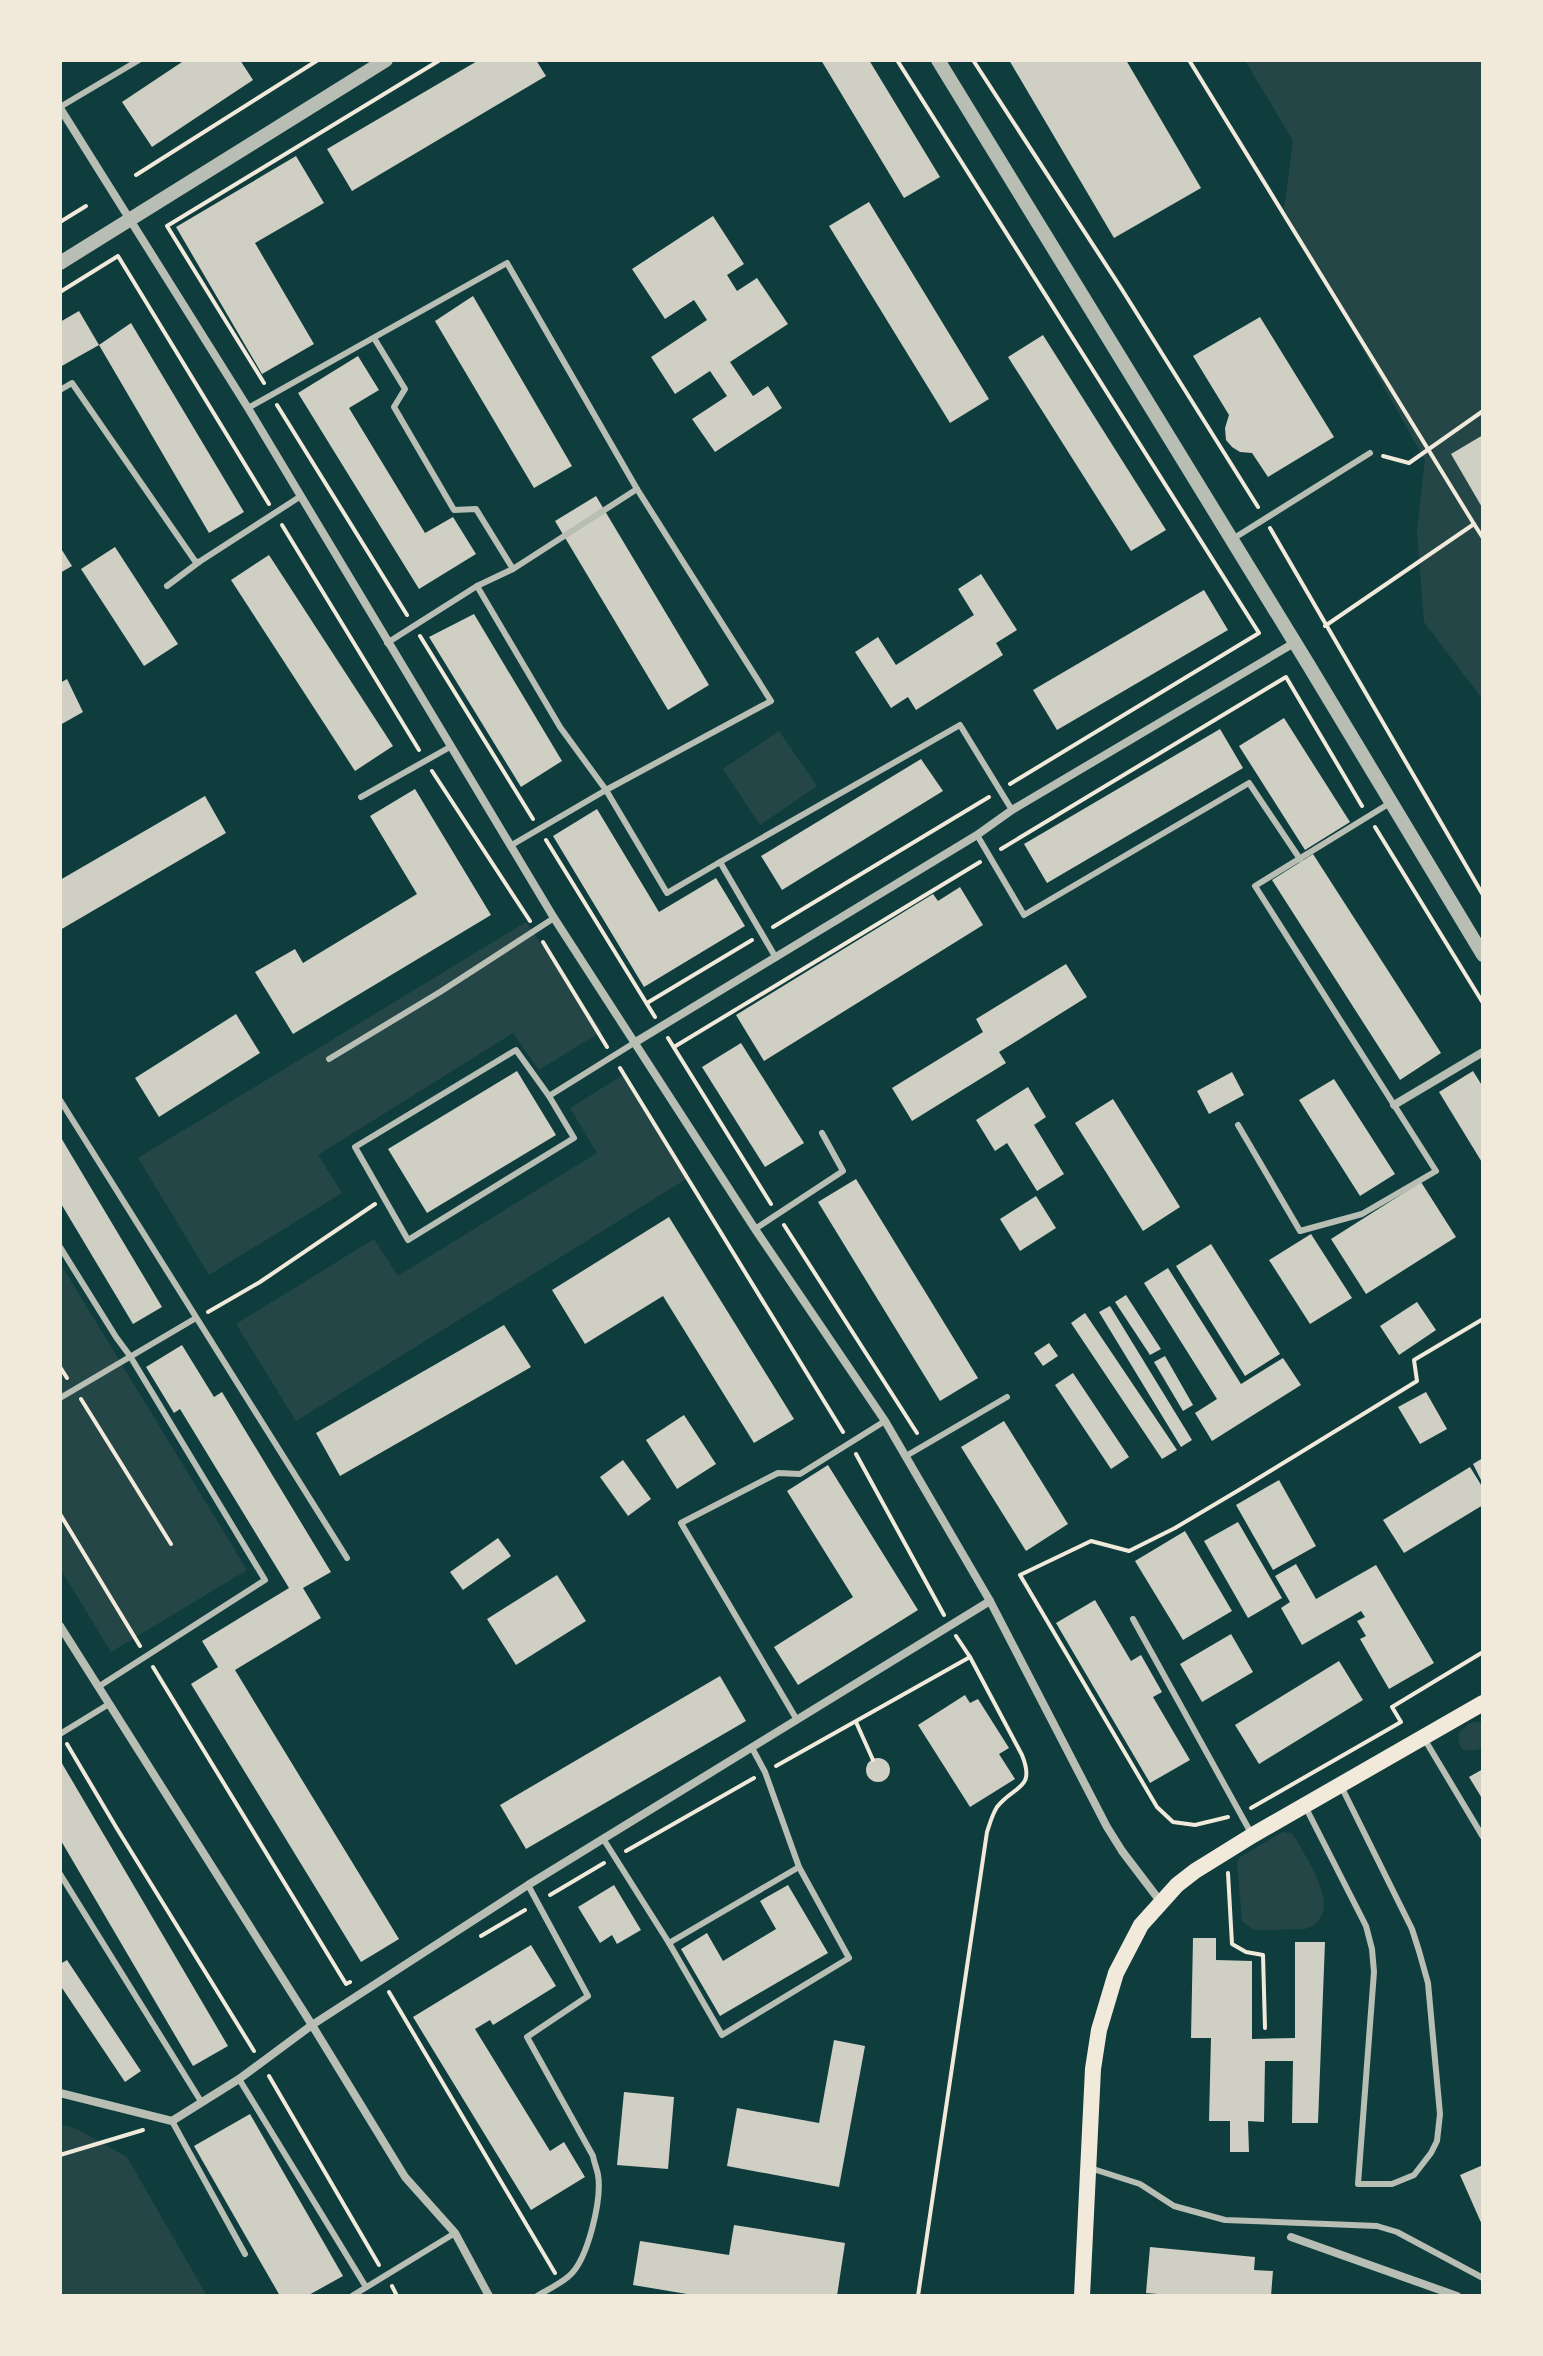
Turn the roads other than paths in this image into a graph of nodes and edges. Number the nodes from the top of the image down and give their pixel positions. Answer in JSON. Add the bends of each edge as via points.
{"nodes":[{"id":1,"x":139,"y":60,"type":"edge"},
{"id":2,"x":386,"y":60,"type":"edge"},
{"id":3,"x":938,"y":60,"type":"edge"},
{"id":4,"x":60,"y":107,"type":"edge"},
{"id":5,"x":131,"y":221,"type":"junction"},
{"id":6,"x":60,"y":263,"type":"edge"},
{"id":7,"x":374,"y":338,"type":"junction"},
{"id":8,"x":60,"y":390,"type":"edge"},
{"id":9,"x":248,"y":408,"type":"junction"},
{"id":10,"x":1370,"y":453,"type":"road end"},
{"id":11,"x":637,"y":489,"type":"junction"},
{"id":12,"x":301,"y":496,"type":"junction"},
{"id":13,"x":1231,"y":540,"type":"junction"},
{"id":14,"x":199,"y":562,"type":"junction"},
{"id":15,"x":513,"y":569,"type":"junction"},
{"id":16,"x":167,"y":586,"type":"dead end"},
{"id":17,"x":477,"y":586,"type":"junction"},
{"id":18,"x":387,"y":643,"type":"junction"},
{"id":19,"x":1294,"y":643,"type":"junction"},
{"id":20,"x":450,"y":747,"type":"junction"},
{"id":21,"x":606,"y":790,"type":"junction"},
{"id":22,"x":361,"y":797,"type":"dead end"},
{"id":23,"x":1390,"y":803,"type":"junction"},
{"id":24,"x":1012,"y":810,"type":"junction"},
{"id":25,"x":977,"y":835,"type":"junction"},
{"id":26,"x":510,"y":846,"type":"junction"},
{"id":27,"x":1300,"y":859,"type":"junction"},
{"id":28,"x":720,"y":862,"type":"junction"},
{"id":29,"x":554,"y":918,"type":"junction"},
{"id":30,"x":1483,"y":955,"type":"edge"},
{"id":31,"x":776,"y":958,"type":"junction"},
{"id":32,"x":634,"y":1043,"type":"junction"},
{"id":33,"x":1483,"y":1052,"type":"edge"},
{"id":34,"x":329,"y":1059,"type":"dead end"},
{"id":35,"x":549,"y":1096,"type":"junction"},
{"id":36,"x":60,"y":1100,"type":"edge"},
{"id":37,"x":1394,"y":1105,"type":"junction"},
{"id":38,"x":1238,"y":1125,"type":"dead end"},
{"id":39,"x":822,"y":1133,"type":"dead end"},
{"id":40,"x":755,"y":1229,"type":"junction"},
{"id":41,"x":60,"y":1247,"type":"edge"},
{"id":42,"x":196,"y":1318,"type":"junction"},
{"id":43,"x":130,"y":1356,"type":"junction"},
{"id":44,"x":1007,"y":1397,"type":"dead end"},
{"id":45,"x":60,"y":1398,"type":"edge"},
{"id":46,"x":885,"y":1421,"type":"junction"},
{"id":47,"x":906,"y":1456,"type":"junction"},
{"id":48,"x":347,"y":1558,"type":"dead end"},
{"id":49,"x":990,"y":1601,"type":"junction"},
{"id":50,"x":1133,"y":1619,"type":"dead end"},
{"id":51,"x":60,"y":1626,"type":"edge"},
{"id":52,"x":98,"y":1687,"type":"junction"},
{"id":53,"x":1483,"y":1703,"type":"edge"},
{"id":54,"x":109,"y":1704,"type":"junction"},
{"id":55,"x":797,"y":1720,"type":"junction"},
{"id":56,"x":60,"y":1734,"type":"edge"},
{"id":57,"x":1424,"y":1737,"type":"junction"},
{"id":58,"x":752,"y":1748,"type":"junction"},
{"id":59,"x":1341,"y":1786,"type":"junction"},
{"id":60,"x":1305,"y":1806,"type":"junction"},
{"id":61,"x":1253,"y":1835,"type":"junction"},
{"id":62,"x":1483,"y":1837,"type":"edge"},
{"id":63,"x":604,"y":1840,"type":"junction"},
{"id":64,"x":799,"y":1867,"type":"junction"},
{"id":65,"x":60,"y":1874,"type":"edge"},
{"id":66,"x":528,"y":1885,"type":"junction"},
{"id":67,"x":1160,"y":1901,"type":"junction"},
{"id":68,"x":669,"y":1943,"type":"junction"},
{"id":69,"x":312,"y":2025,"type":"junction"},
{"id":70,"x":239,"y":2079,"type":"junction"},
{"id":71,"x":60,"y":2093,"type":"edge"},
{"id":72,"x":202,"y":2103,"type":"junction"},
{"id":73,"x":172,"y":2121,"type":"junction"},
{"id":74,"x":1087,"y":2167,"type":"junction"},
{"id":75,"x":455,"y":2233,"type":"junction"},
{"id":76,"x":1291,"y":2237,"type":"dead end"},
{"id":77,"x":245,"y":2254,"type":"dead end"},
{"id":78,"x":1483,"y":2278,"type":"edge"},
{"id":79,"x":366,"y":2287,"type":"junction"},
{"id":80,"x":352,"y":2296,"type":"edge"},
{"id":81,"x":489,"y":2296,"type":"edge"},
{"id":82,"x":537,"y":2296,"type":"edge"},
{"id":83,"x":1082,"y":2296,"type":"edge"},
{"id":84,"x":1457,"y":2296,"type":"edge"}],
"edges":[{"from":1,"to":4,"type":"lane"},
{"from":2,"to":5,"type":"street"},
{"from":3,"to":13,"type":"street"},
{"from":4,"to":5,"type":"street"},
{"from":5,"to":6,"type":"street"},
{"from":5,"to":9,"type":"street"},
{"from":7,"to":9,"type":"lane"},
{"from":7,"to":11,"type":"lane","via":[[507,263]]},
{"from":7,"to":15,"type":"lane","via":[[405,389],[394,407],[454,510],[476,509]]},
{"from":8,"to":14,"type":"lane","via":[[72,383]]},
{"from":9,"to":12,"type":"street"},
{"from":10,"to":13,"type":"lane"},
{"from":11,"to":15,"type":"lane"},
{"from":11,"to":21,"type":"lane","via":[[771,701]]},
{"from":12,"to":14,"type":"lane"},
{"from":12,"to":18,"type":"street"},
{"from":13,"to":19,"type":"street"},
{"from":14,"to":16,"type":"lane"},
{"from":15,"to":17,"type":"lane"},
{"from":17,"to":18,"type":"lane"},
{"from":17,"to":21,"type":"lane","via":[[560,727]]},
{"from":18,"to":20,"type":"street"},
{"from":19,"to":23,"type":"street"},
{"from":19,"to":24,"type":"street"},
{"from":20,"to":22,"type":"lane"},
{"from":20,"to":26,"type":"street"},
{"from":21,"to":26,"type":"lane"},
{"from":21,"to":28,"type":"lane","via":[[667,893]]},
{"from":23,"to":27,"type":"lane"},
{"from":23,"to":30,"type":"street"},
{"from":24,"to":25,"type":"street"},
{"from":24,"to":28,"type":"lane","via":[[960,725]]},
{"from":25,"to":27,"type":"lane","via":[[1024,915],[1249,783]]},
{"from":25,"to":31,"type":"street"},
{"from":26,"to":29,"type":"street"},
{"from":27,"to":37,"type":"lane","via":[[1255,886]]},
{"from":28,"to":31,"type":"lane"},
{"from":29,"to":32,"type":"street"},
{"from":29,"to":34,"type":"lane"},
{"from":31,"to":32,"type":"street"},
{"from":32,"to":35,"type":"lane"},
{"from":32,"to":40,"type":"street"},
{"from":33,"to":37,"type":"street"},
{"from":35,"to":35,"type":"lane","via":[[574,1138],[408,1240],[355,1147],[516,1050]]},
{"from":36,"to":42,"type":"lane"},
{"from":37,"to":38,"type":"lane","via":[[1436,1171],[1362,1214],[1300,1231]]},
{"from":39,"to":40,"type":"lane","via":[[843,1171]]},
{"from":40,"to":46,"type":"street"},
{"from":41,"to":43,"type":"lane"},
{"from":42,"to":43,"type":"lane"},
{"from":42,"to":48,"type":"lane"},
{"from":43,"to":45,"type":"lane"},
{"from":43,"to":52,"type":"lane","via":[[265,1580]]},
{"from":44,"to":47,"type":"lane"},
{"from":46,"to":47,"type":"street"},
{"from":46,"to":55,"type":"lane","via":[[800,1474],[778,1473],[681,1523]]},
{"from":47,"to":49,"type":"street"},
{"from":49,"to":55,"type":"street"},
{"from":49,"to":67,"type":"street","via":[[1107,1827]]},
{"from":50,"to":61,"type":"lane"},
{"from":51,"to":52,"type":"street"},
{"from":52,"to":54,"type":"street"},
{"from":53,"to":57,"type":"main road"},
{"from":54,"to":56,"type":"lane"},
{"from":54,"to":69,"type":"street"},
{"from":55,"to":58,"type":"street"},
{"from":57,"to":59,"type":"main road"},
{"from":57,"to":62,"type":"lane"},
{"from":58,"to":63,"type":"street"},
{"from":58,"to":64,"type":"lane"},
{"from":59,"to":60,"type":"main road"},
{"from":59,"to":60,"type":"lane","via":[[1412,1929],[1428,1983],[1439,2093],[1437,2141],[1414,2175],[1392,2184],[1358,2184],[1372,1949],[1359,1908]]},
{"from":60,"to":61,"type":"main road"},
{"from":61,"to":67,"type":"main road","via":[[1195,1871]]},
{"from":63,"to":66,"type":"street"},
{"from":63,"to":68,"type":"lane"},
{"from":64,"to":68,"type":"lane"},
{"from":64,"to":68,"type":"lane","via":[[849,1958],[722,2035]]},
{"from":65,"to":72,"type":"lane"},
{"from":66,"to":69,"type":"street"},
{"from":66,"to":82,"type":"lane","via":[[588,1996],[527,2037],[593,2156],[599,2191],[580,2263],[570,2276]]},
{"from":67,"to":74,"type":"main road","via":[[1116,1973],[1099,2030]]},
{"from":69,"to":70,"type":"street"},
{"from":69,"to":75,"type":"street","via":[[405,2177]]},
{"from":70,"to":72,"type":"street"},
{"from":70,"to":79,"type":"lane"},
{"from":71,"to":73,"type":"street"},
{"from":72,"to":73,"type":"street"},
{"from":73,"to":77,"type":"lane"},
{"from":74,"to":78,"type":"lane","via":[[1140,2184],[1174,2206],[1225,2220],[1377,2226]]},
{"from":74,"to":83,"type":"main road"},
{"from":75,"to":79,"type":"lane"},
{"from":75,"to":81,"type":"street"},
{"from":76,"to":84,"type":"street"},
{"from":79,"to":80,"type":"lane"}]}
